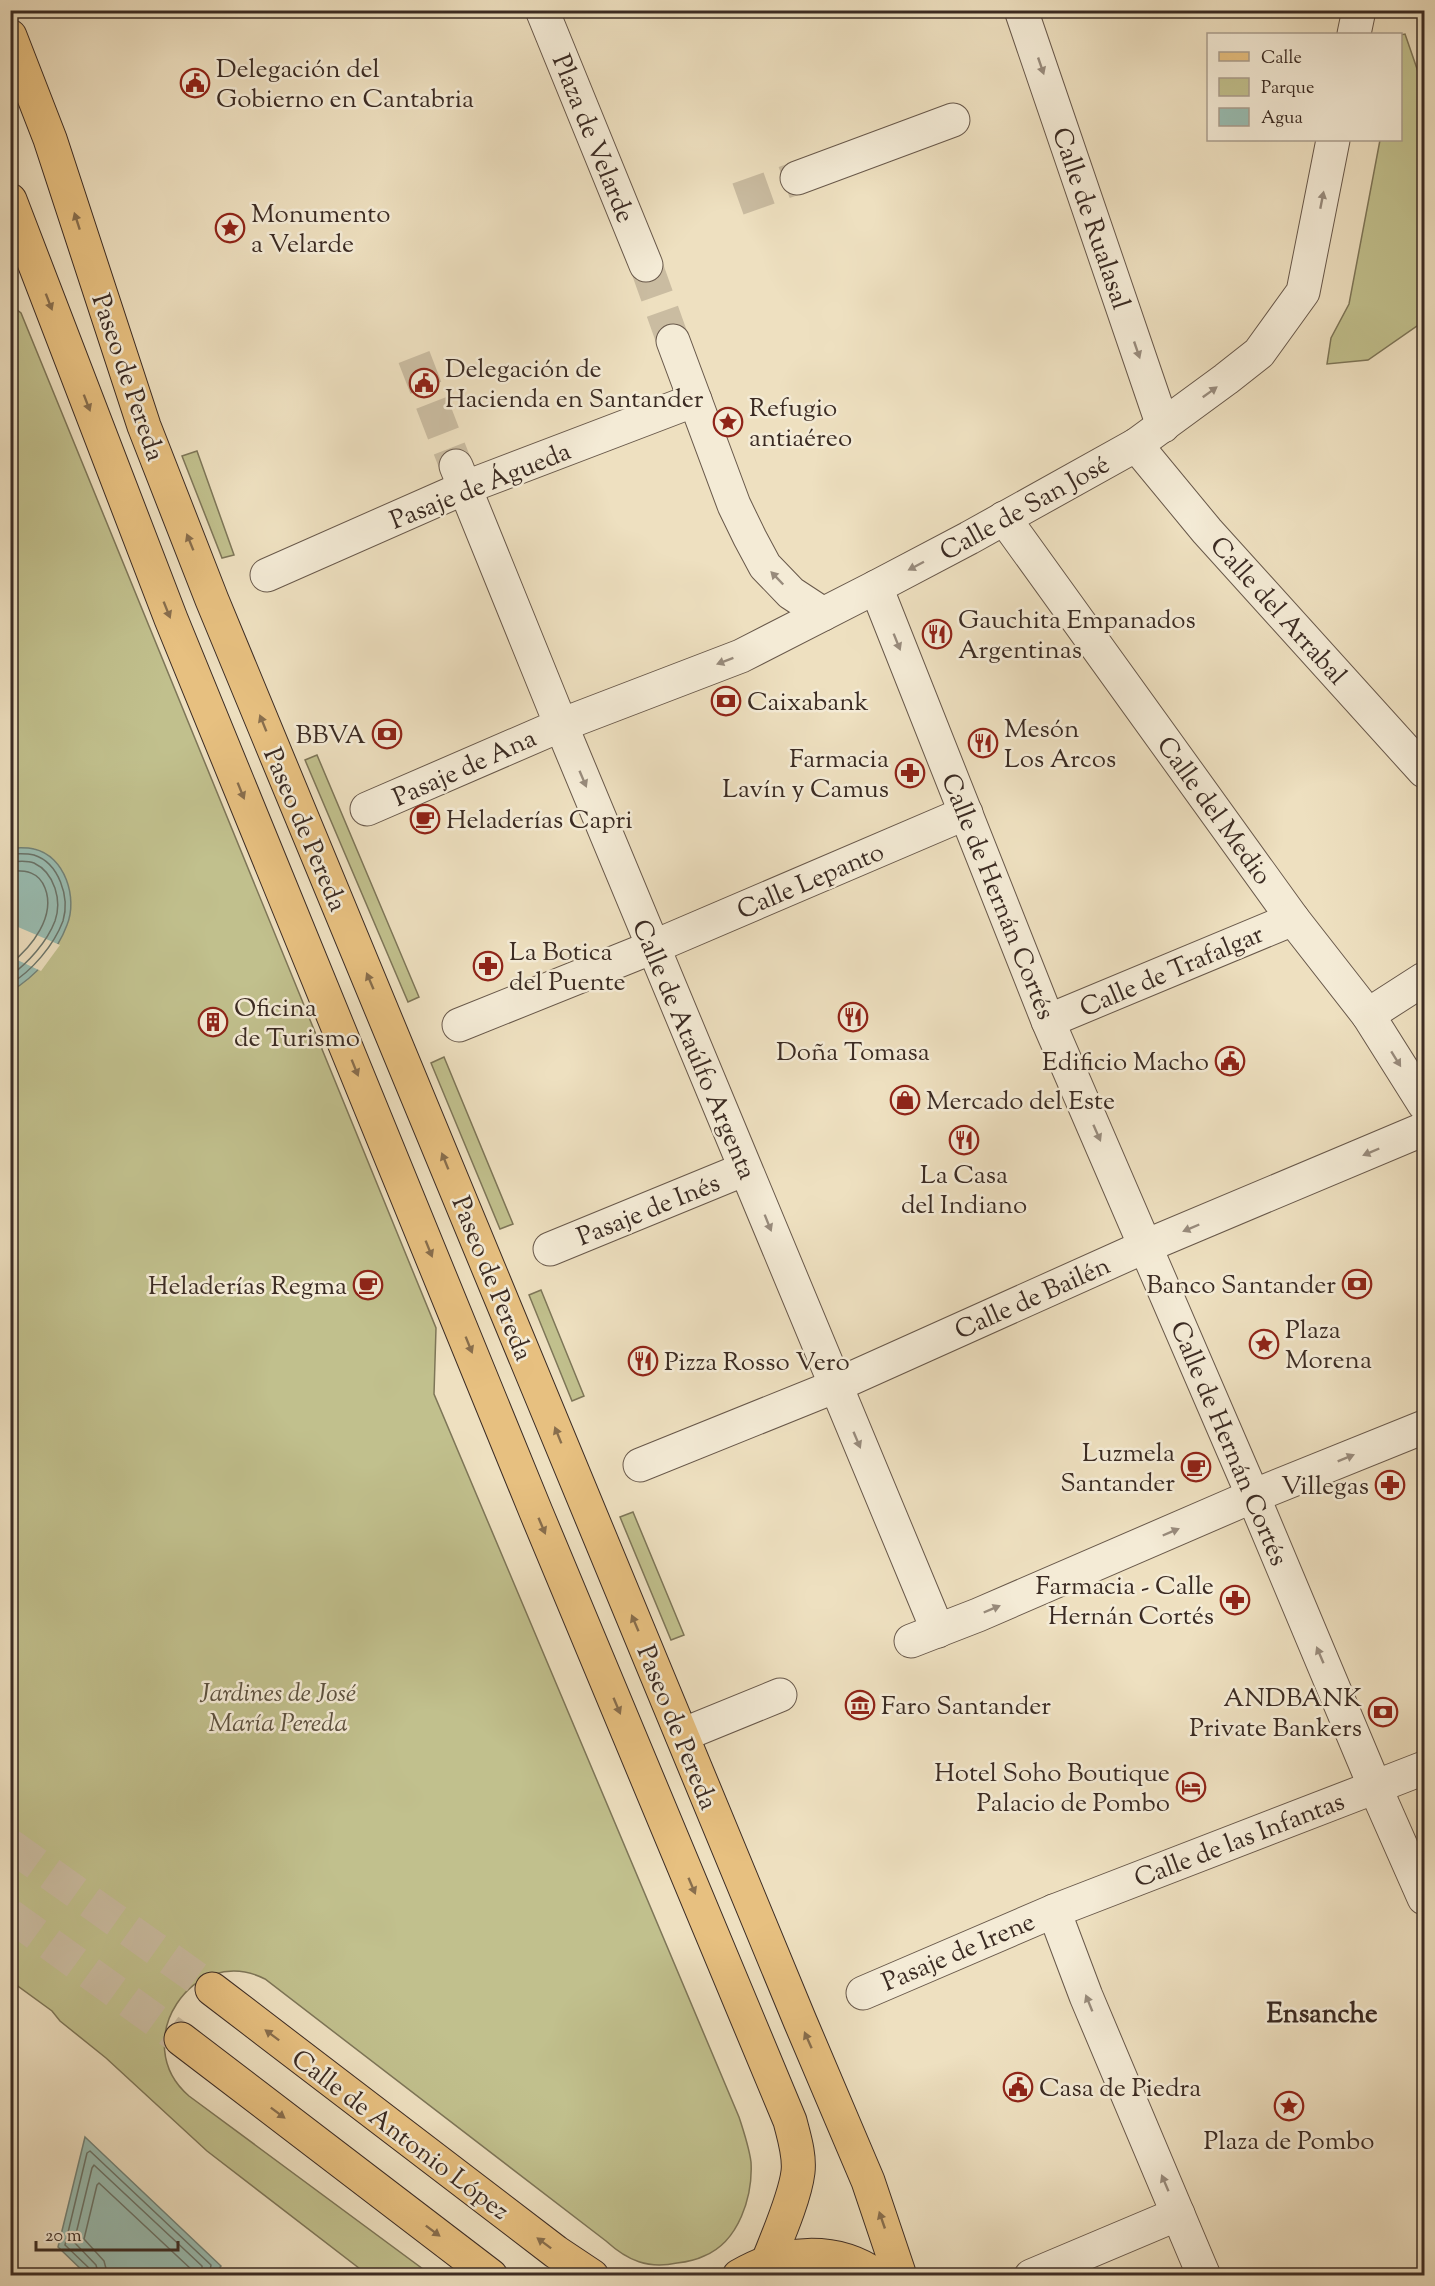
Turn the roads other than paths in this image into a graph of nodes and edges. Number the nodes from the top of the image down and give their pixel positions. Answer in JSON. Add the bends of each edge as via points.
{"nodes":[{"id":1,"x":542,"y":10,"type":"edge"},
{"id":2,"x":1021,"y":10,"type":"edge"},
{"id":3,"x":1359,"y":10,"type":"edge"},
{"id":4,"x":1354,"y":33,"type":"edge"},
{"id":5,"x":10,"y":36,"type":"edge"},
{"id":6,"x":953,"y":120,"type":"dead end"},
{"id":7,"x":1333,"y":141,"type":"edge"},
{"id":8,"x":797,"y":178,"type":"tunnel mouth"},
{"id":9,"x":10,"y":200,"type":"edge"},
{"id":10,"x":646,"y":265,"type":"tunnel mouth"},
{"id":11,"x":673,"y":341,"type":"tunnel mouth"},
{"id":12,"x":694,"y":400,"type":"junction"},
{"id":13,"x":1163,"y":426,"type":"junction"},
{"id":14,"x":1136,"y":445,"type":"junction"},
{"id":15,"x":460,"y":477,"type":"junction"},
{"id":16,"x":1004,"y":518,"type":"junction"},
{"id":17,"x":267,"y":575,"type":"dead end"},
{"id":18,"x":876,"y":587,"type":"junction"},
{"id":19,"x":823,"y":614,"type":"junction"},
{"id":20,"x":561,"y":725,"type":"junction"},
{"id":21,"x":1425,"y":771,"type":"edge"},
{"id":22,"x":367,"y":809,"type":"dead end"},
{"id":23,"x":966,"y":813,"type":"junction"},
{"id":24,"x":1293,"y":919,"type":"junction"},
{"id":25,"x":653,"y":947,"type":"junction"},
{"id":26,"x":1425,"y":979,"type":"edge"},
{"id":27,"x":1368,"y":1015,"type":"junction"},
{"id":28,"x":1048,"y":1021,"type":"junction"},
{"id":29,"x":459,"y":1025,"type":"dead end"},
{"id":30,"x":1425,"y":1104,"type":"edge"},
{"id":31,"x":1425,"y":1129,"type":"edge"},
{"id":32,"x":745,"y":1169,"type":"junction"},
{"id":33,"x":1146,"y":1246,"type":"junction"},
{"id":34,"x":550,"y":1249,"type":"dead end"},
{"id":35,"x":834,"y":1386,"type":"junction"},
{"id":36,"x":1425,"y":1427,"type":"edge"},
{"id":37,"x":640,"y":1466,"type":"dead end"},
{"id":38,"x":1253,"y":1496,"type":"junction"},
{"id":39,"x":780,"y":1695,"type":"dead end"},
{"id":40,"x":682,"y":1735,"type":"junction"},
{"id":41,"x":1425,"y":1768,"type":"edge"},
{"id":42,"x":1375,"y":1787,"type":"junction"},
{"id":43,"x":1425,"y":1898,"type":"edge"},
{"id":44,"x":1054,"y":1911,"type":"junction"},
{"id":45,"x":212,"y":1989,"type":"tunnel mouth"},
{"id":46,"x":863,"y":1993,"type":"dead end"},
{"id":47,"x":181,"y":2039,"type":"tunnel mouth"},
{"id":48,"x":1178,"y":2214,"type":"junction"},
{"id":49,"x":768,"y":2261,"type":"junction"},
{"id":50,"x":491,"y":2276,"type":"edge"},
{"id":51,"x":592,"y":2276,"type":"edge"},
{"id":52,"x":739,"y":2276,"type":"edge"},
{"id":53,"x":877,"y":2276,"type":"edge"},
{"id":54,"x":900,"y":2276,"type":"edge"},
{"id":55,"x":1031,"y":2276,"type":"edge"},
{"id":56,"x":1204,"y":2276,"type":"edge"}],
"edges":[{"from":1,"to":10,"type":"street","name":"Plaza de Velarde"},
{"from":2,"to":13,"type":"street","name":"Calle de Rualasal","one_way":true},
{"from":3,"to":4,"type":"street"},
{"from":40,"to":5,"type":"main road","name":"Paseo de Pereda","one_way":true,"via":[[212,600],[144,426],[50,139]]},
{"from":6,"to":8,"type":"street"},
{"from":13,"to":7,"type":"street","name":"Calle de San José","one_way":true,"via":[[1259,353],[1303,292]]},
{"from":9,"to":49,"type":"main road","name":"Paseo de Pereda","one_way":true,"via":[[176,630],[540,1522],[790,2121],[799,2171]]},
{"from":11,"to":12,"type":"street"},
{"from":12,"to":15,"type":"street","name":"Pasaje de Águeda"},
{"from":19,"to":12,"type":"street","one_way":true,"via":[[791,593],[765,566],[734,505]]},
{"from":13,"to":14,"type":"street","name":"Calle de San José"},
{"from":14,"to":16,"type":"street","name":"Calle de San José"},
{"from":14,"to":21,"type":"street","name":"Calle del Arrabal","via":[[1207,531]]},
{"from":15,"to":17,"type":"street","name":"Pasaje de Águeda"},
{"from":15,"to":20,"type":"street","name":"Calle de Ataúlfo Argenta"},
{"from":16,"to":18,"type":"street","name":"Calle de San José","one_way":true},
{"from":16,"to":24,"type":"street","name":"Calle del Medio"},
{"from":18,"to":19,"type":"street","name":"Calle de San José"},
{"from":18,"to":23,"type":"street","name":"Calle de Hernán Cortés","one_way":true},
{"from":19,"to":20,"type":"street","name":"Calle de San José","one_way":true,"via":[[741,656]]},
{"from":20,"to":22,"type":"street","name":"Pasaje de Ana"},
{"from":20,"to":25,"type":"street","name":"Calle de Ataúlfo Argenta","one_way":true},
{"from":23,"to":25,"type":"street","name":"Calle Lepanto"},
{"from":23,"to":28,"type":"street","name":"Calle de Hernán Cortés"},
{"from":24,"to":27,"type":"street","name":"Calle del Medio"},
{"from":24,"to":28,"type":"street","name":"Calle de Trafalgar"},
{"from":25,"to":29,"type":"street","name":"Calle Lepanto"},
{"from":25,"to":32,"type":"street","name":"Calle de Ataúlfo Argenta"},
{"from":26,"to":27,"type":"street"},
{"from":27,"to":30,"type":"street","name":"Calle del Medio","one_way":true},
{"from":28,"to":33,"type":"street","name":"Calle de Hernán Cortés","one_way":true},
{"from":31,"to":33,"type":"street","name":"Calle de Bailén","one_way":true},
{"from":32,"to":34,"type":"street","name":"Pasaje de Inés"},
{"from":32,"to":35,"type":"street","name":"Calle de Ataúlfo Argenta","one_way":true},
{"from":33,"to":35,"type":"street","name":"Calle de Bailén"},
{"from":33,"to":38,"type":"street","name":"Calle de Hernán Cortés"},
{"from":35,"to":37,"type":"street","name":"Calle de Bailén"},
{"from":35,"to":38,"type":"street","name":"Calle de Ataúlfo Argenta","one_way":true,"via":[[924,1636]]},
{"from":38,"to":36,"type":"street","one_way":true},
{"from":42,"to":38,"type":"street","name":"Calle de Hernán Cortés","one_way":true},
{"from":39,"to":40,"type":"street"},
{"from":54,"to":40,"type":"main road","name":"Paseo de Pereda","one_way":true,"via":[[868,2181]]},
{"from":41,"to":42,"type":"street","name":"Calle de las Infantas"},
{"from":42,"to":43,"type":"street","name":"Calle de Hernán Cortés"},
{"from":42,"to":44,"type":"street","name":"Calle de las Infantas"},
{"from":44,"to":46,"type":"street","name":"Pasaje de Irene"},
{"from":48,"to":44,"type":"street","one_way":true},
{"from":51,"to":45,"type":"main road","name":"Calle de Antonio López","one_way":true},
{"from":47,"to":50,"type":"main road","one_way":true},
{"from":48,"to":55,"type":"street"},
{"from":48,"to":56,"type":"street"},
{"from":49,"to":52,"type":"main road"},
{"from":49,"to":53,"type":"main road","via":[[820,2255],[846,2260]]}]}
